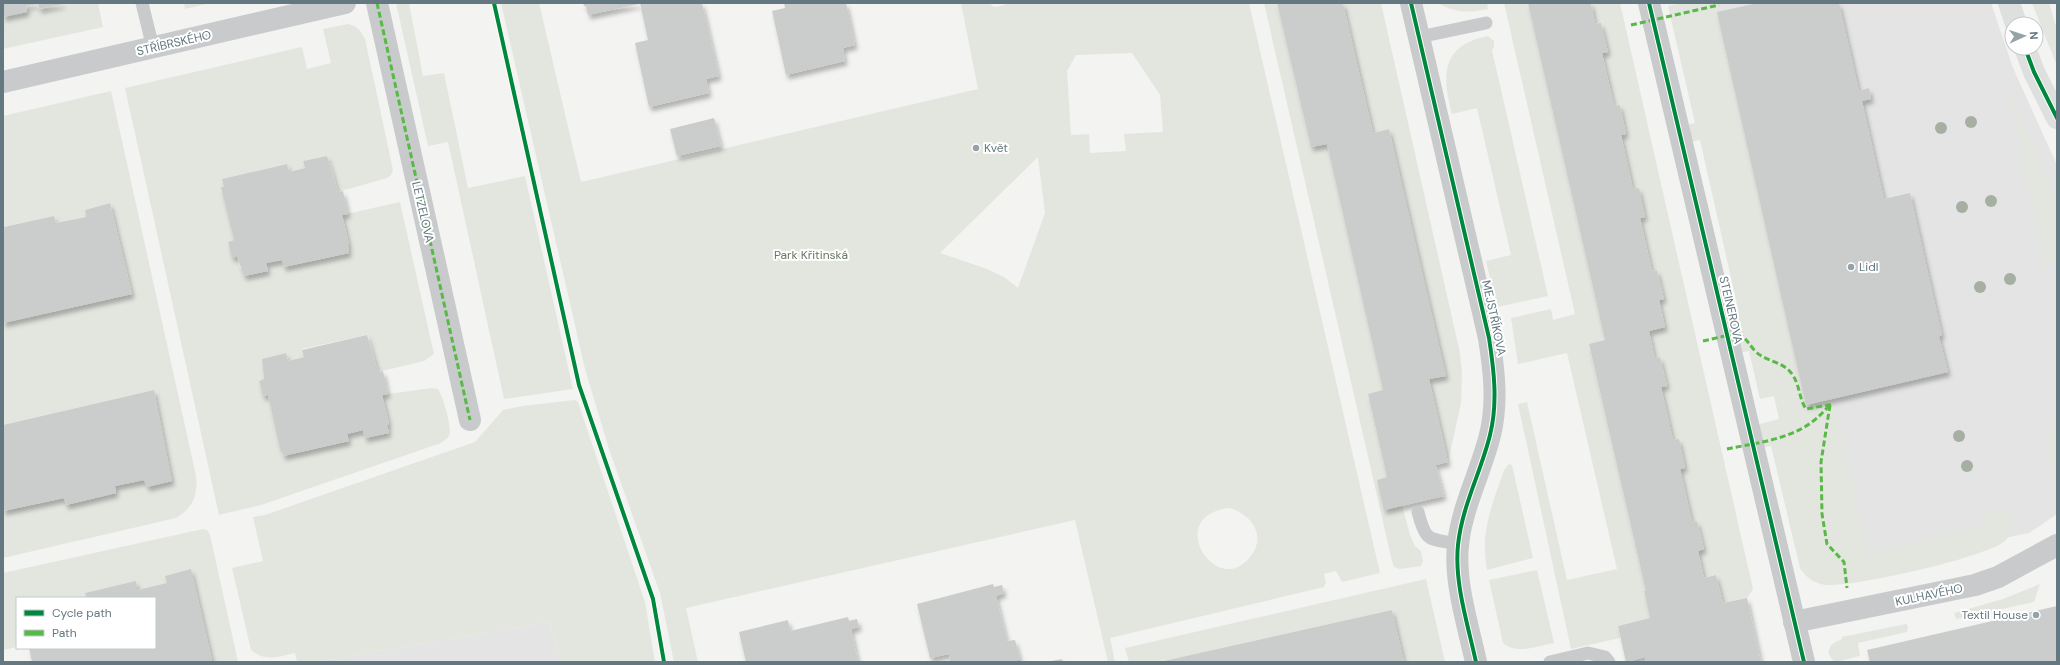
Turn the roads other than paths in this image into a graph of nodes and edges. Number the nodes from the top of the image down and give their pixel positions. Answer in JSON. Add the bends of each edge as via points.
{"nodes":[{"id":1,"x":142,"y":3,"type":"edge"},
{"id":2,"x":344,"y":3,"type":"edge"},
{"id":3,"x":377,"y":3,"type":"edge"},
{"id":4,"x":1411,"y":3,"type":"edge"},
{"id":5,"x":1649,"y":3,"type":"edge"},
{"id":6,"x":2009,"y":3,"type":"edge"},
{"id":7,"x":2013,"y":16,"type":"edge"},
{"id":8,"x":1486,"y":22,"type":"dead end"},
{"id":9,"x":1420,"y":37,"type":"junction"},
{"id":10,"x":153,"y":48,"type":"junction"},
{"id":11,"x":2027,"y":56,"type":"edge"},
{"id":12,"x":3,"y":82,"type":"edge"},
{"id":13,"x":2057,"y":118,"type":"edge"},
{"id":14,"x":470,"y":420,"type":"dead end"},
{"id":15,"x":1418,"y":512,"type":"dead end"},
{"id":16,"x":1458,"y":544,"type":"junction"},
{"id":17,"x":2057,"y":545,"type":"edge"},
{"id":18,"x":1794,"y":622,"type":"junction"},
{"id":19,"x":1476,"y":662,"type":"edge"},
{"id":20,"x":1550,"y":662,"type":"edge"},
{"id":21,"x":1609,"y":662,"type":"edge"},
{"id":22,"x":1804,"y":662,"type":"edge"}],
"edges":[{"from":1,"to":10,"type":"lane"},
{"from":2,"to":10,"type":"street","name":"STŘÍBRSKÉHO"},
{"from":3,"to":14,"type":"street","name":"LETZELOVA"},
{"from":4,"to":9,"type":"street","name":"MEJSTŘÍKOVA"},
{"from":5,"to":18,"type":"street","name":"STEINEROVA"},
{"from":6,"to":7,"type":"main road"},
{"from":8,"to":9,"type":"lane"},
{"from":9,"to":16,"type":"street","name":"MEJSTŘÍKOVA","via":[[1488,330],[1494,369],[1494,404],[1490,434],[1468,496]]},
{"from":10,"to":12,"type":"street","name":"STŘÍBRSKÉHO"},
{"from":11,"to":13,"type":"main road"},
{"from":15,"to":16,"type":"lane","via":[[1425,536]]},
{"from":16,"to":19,"type":"street","name":"MEJSTŘÍKOVA","via":[[1458,574]]},
{"from":17,"to":18,"type":"street","name":"KULHAVÉHO","via":[[1998,577],[1975,585]]},
{"from":18,"to":22,"type":"street","name":"STEINEROVA"},
{"from":20,"to":21,"type":"lane","via":[[1588,654],[1605,657]]}]}
